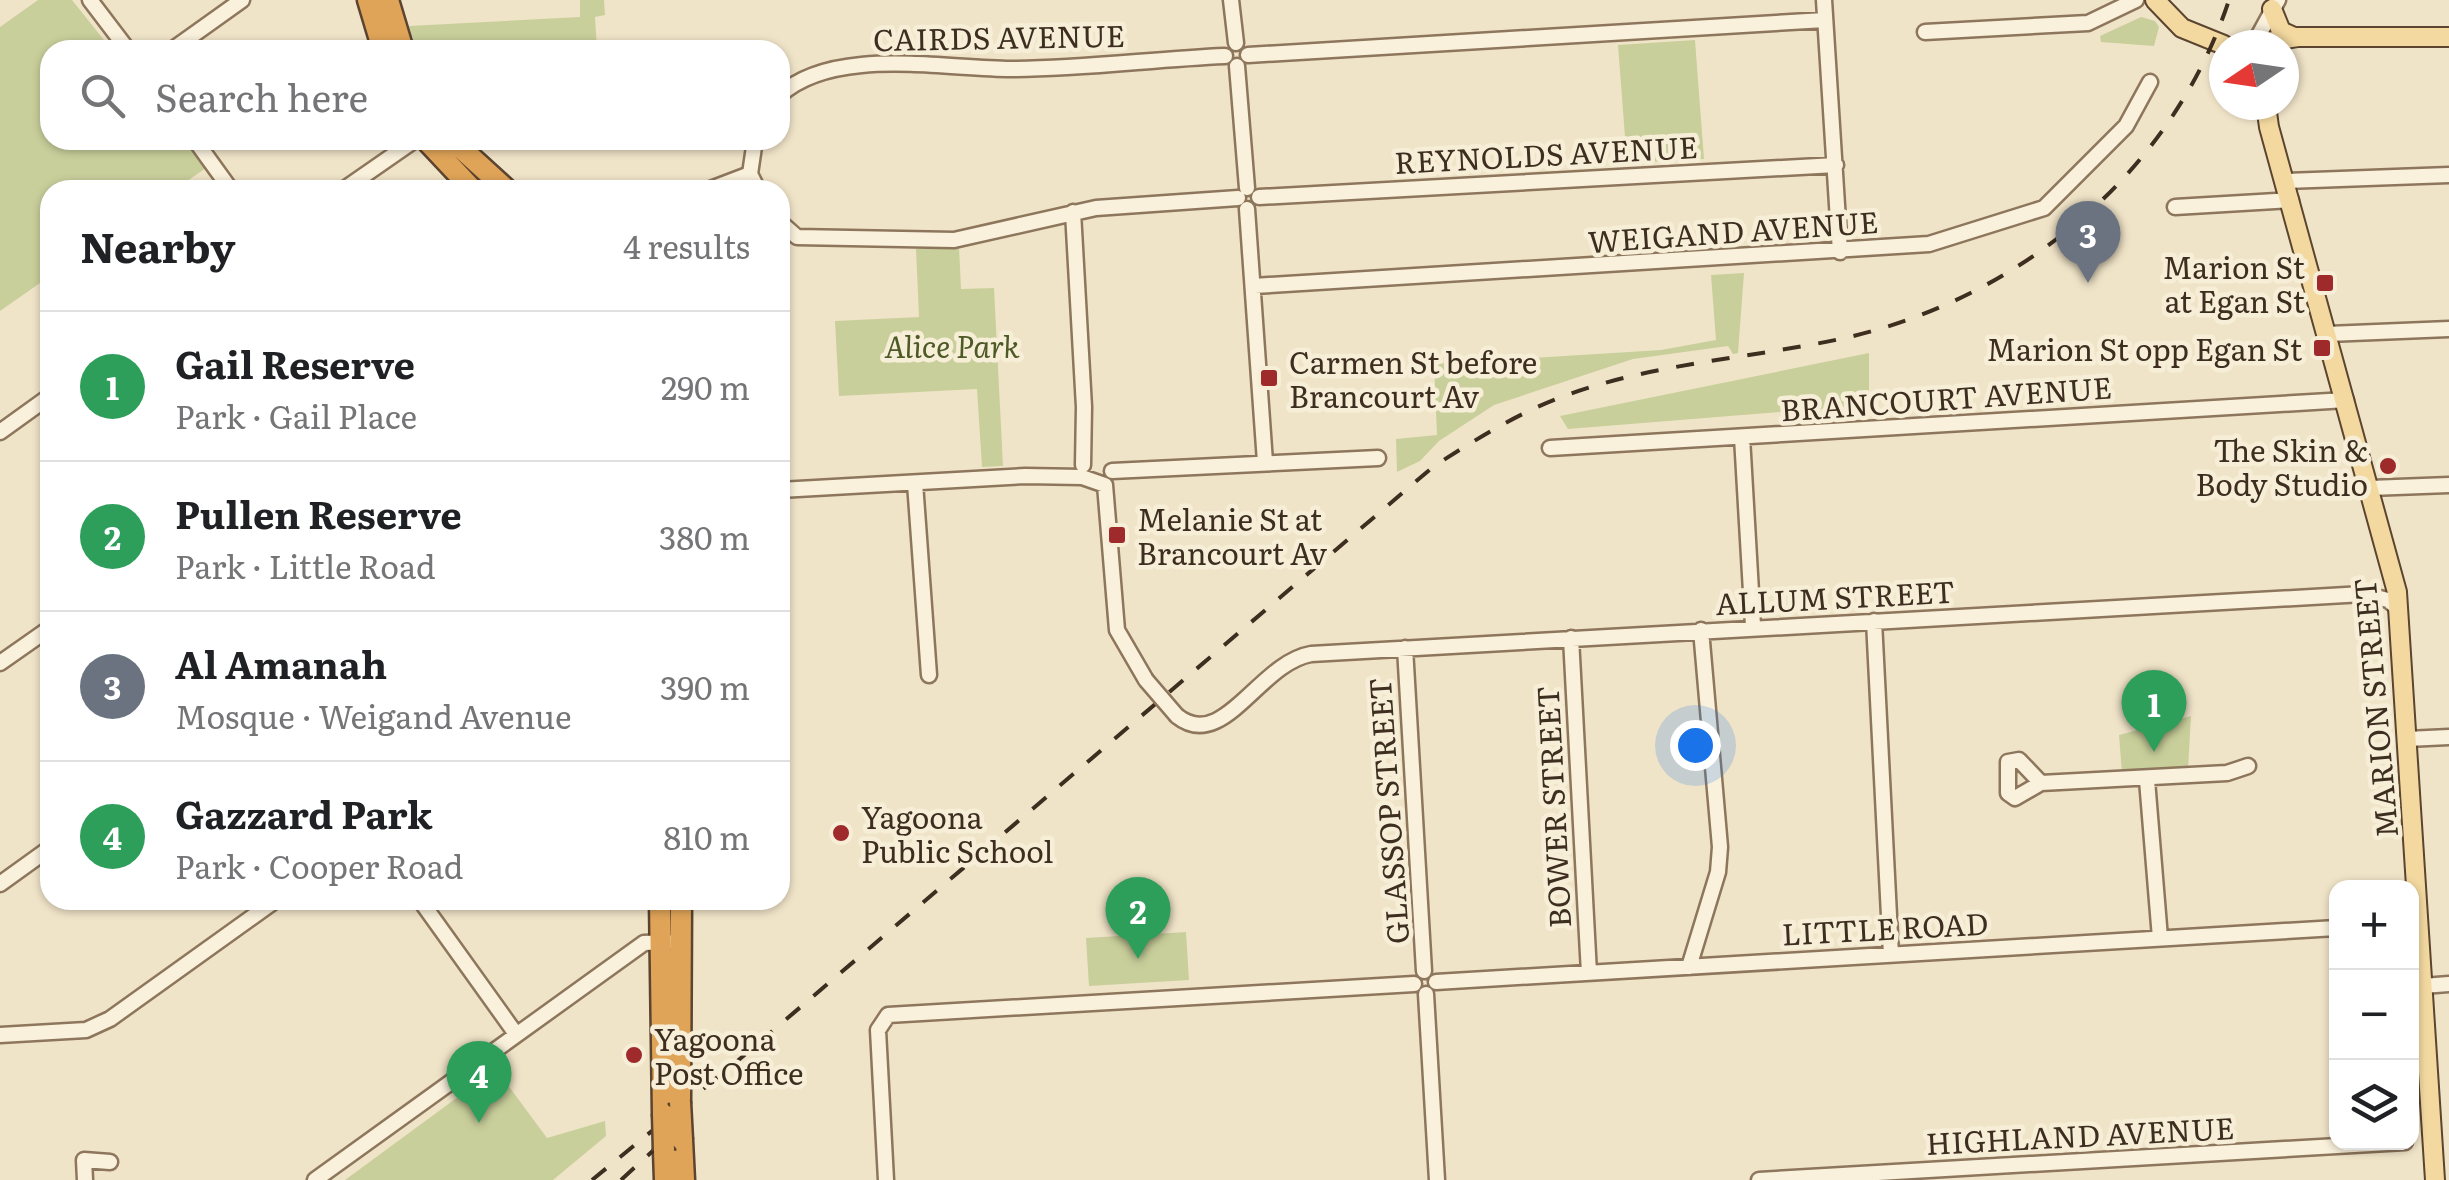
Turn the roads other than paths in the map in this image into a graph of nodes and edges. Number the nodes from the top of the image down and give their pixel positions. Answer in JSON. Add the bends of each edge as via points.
{"nodes":[{"id":1,"x":90,"y":0,"type":"edge"},
{"id":2,"x":242,"y":0,"type":"edge"},
{"id":3,"x":368,"y":0,"type":"edge"},
{"id":4,"x":388,"y":0,"type":"edge"},
{"id":5,"x":1231,"y":0,"type":"edge"},
{"id":6,"x":1824,"y":0,"type":"edge"},
{"id":7,"x":2136,"y":0,"type":"edge"},
{"id":8,"x":2155,"y":0,"type":"edge"},
{"id":9,"x":2275,"y":4,"type":"edge"},
{"id":10,"x":1825,"y":20,"type":"junction"},
{"id":11,"x":2262,"y":30,"type":"edge"},
{"id":12,"x":2281,"y":30,"type":"edge"},
{"id":13,"x":1925,"y":32,"type":"dead end"},
{"id":14,"x":2449,"y":38,"type":"edge"},
{"id":15,"x":2209,"y":39,"type":"edge"},
{"id":16,"x":120,"y":40,"type":"edge"},
{"id":17,"x":186,"y":40,"type":"edge"},
{"id":18,"x":379,"y":40,"type":"edge"},
{"id":19,"x":400,"y":40,"type":"edge"},
{"id":20,"x":2299,"y":43,"type":"edge"},
{"id":21,"x":1236,"y":59,"type":"junction"},
{"id":22,"x":2150,"y":82,"type":"dead end"},
{"id":23,"x":790,"y":90,"type":"edge"},
{"id":24,"x":2263,"y":120,"type":"edge"},
{"id":25,"x":2267,"y":120,"type":"edge"},
{"id":26,"x":2268,"y":128,"type":"junction"},
{"id":27,"x":202,"y":150,"type":"edge"},
{"id":28,"x":401,"y":150,"type":"edge"},
{"id":29,"x":436,"y":150,"type":"edge"},
{"id":30,"x":463,"y":150,"type":"edge"},
{"id":31,"x":753,"y":150,"type":"edge"},
{"id":32,"x":1836,"y":165,"type":"junction"},
{"id":33,"x":750,"y":174,"type":"junction"},
{"id":34,"x":2449,"y":175,"type":"edge"},
{"id":35,"x":224,"y":180,"type":"edge"},
{"id":36,"x":357,"y":180,"type":"edge"},
{"id":37,"x":464,"y":180,"type":"edge"},
{"id":38,"x":496,"y":180,"type":"edge"},
{"id":39,"x":734,"y":180,"type":"edge"},
{"id":40,"x":753,"y":180,"type":"edge"},
{"id":41,"x":2288,"y":190,"type":"junction"},
{"id":42,"x":1248,"y":198,"type":"junction"},
{"id":43,"x":2175,"y":207,"type":"dead end"},
{"id":44,"x":1073,"y":212,"type":"junction"},
{"id":45,"x":790,"y":231,"type":"edge"},
{"id":46,"x":1840,"y":252,"type":"junction"},
{"id":47,"x":1254,"y":286,"type":"junction"},
{"id":48,"x":2449,"y":329,"type":"edge"},
{"id":49,"x":2328,"y":334,"type":"junction"},
{"id":50,"x":2346,"y":400,"type":"junction"},
{"id":51,"x":40,"y":403,"type":"edge"},
{"id":52,"x":0,"y":432,"type":"edge"},
{"id":53,"x":1742,"y":438,"type":"junction"},
{"id":54,"x":1550,"y":448,"type":"dead end"},
{"id":55,"x":1378,"y":458,"type":"dead end"},
{"id":56,"x":1265,"y":462,"type":"junction"},
{"id":57,"x":1083,"y":464,"type":"junction"},
{"id":58,"x":1102,"y":475,"type":"junction"},
{"id":59,"x":1025,"y":476,"type":"junction"},
{"id":60,"x":915,"y":483,"type":"junction"},
{"id":61,"x":2449,"y":485,"type":"edge"},
{"id":62,"x":2370,"y":488,"type":"junction"},
{"id":63,"x":790,"y":489,"type":"edge"},
{"id":64,"x":2392,"y":572,"type":"junction"},
{"id":65,"x":2363,"y":594,"type":"junction"},
{"id":66,"x":2399,"y":608,"type":"junction"},
{"id":67,"x":1874,"y":621,"type":"junction"},
{"id":68,"x":1754,"y":626,"type":"junction"},
{"id":69,"x":1701,"y":630,"type":"junction"},
{"id":70,"x":40,"y":635,"type":"edge"},
{"id":71,"x":1571,"y":638,"type":"junction"},
{"id":72,"x":1405,"y":648,"type":"junction"},
{"id":73,"x":0,"y":663,"type":"edge"},
{"id":74,"x":930,"y":675,"type":"dead end"},
{"id":75,"x":2449,"y":737,"type":"edge"},
{"id":76,"x":2408,"y":739,"type":"junction"},
{"id":77,"x":2248,"y":766,"type":"dead end"},
{"id":78,"x":2147,"y":780,"type":"junction"},
{"id":79,"x":2041,"y":783,"type":"dead end"},
{"id":80,"x":40,"y":855,"type":"edge"},
{"id":81,"x":2413,"y":880,"type":"edge"},
{"id":82,"x":0,"y":884,"type":"edge"},
{"id":83,"x":262,"y":910,"type":"edge"},
{"id":84,"x":427,"y":910,"type":"edge"},
{"id":85,"x":662,"y":910,"type":"edge"},
{"id":86,"x":678,"y":910,"type":"edge"},
{"id":87,"x":2329,"y":928,"type":"edge"},
{"id":88,"x":2160,"y":938,"type":"junction"},
{"id":89,"x":670,"y":942,"type":"junction"},
{"id":90,"x":2419,"y":952,"type":"edge"},
{"id":91,"x":1891,"y":954,"type":"junction"},
{"id":92,"x":1689,"y":967,"type":"junction"},
{"id":93,"x":1589,"y":973,"type":"junction"},
{"id":94,"x":2449,"y":984,"type":"edge"},
{"id":95,"x":2424,"y":986,"type":"junction"},
{"id":96,"x":1425,"y":987,"type":"junction"},
{"id":97,"x":516,"y":1034,"type":"junction"},
{"id":98,"x":0,"y":1035,"type":"edge"},
{"id":99,"x":2433,"y":1141,"type":"junction"},
{"id":100,"x":2419,"y":1142,"type":"edge"},
{"id":101,"x":673,"y":1146,"type":"junction"},
{"id":102,"x":2329,"y":1147,"type":"edge"},
{"id":103,"x":110,"y":1162,"type":"dead end"},
{"id":104,"x":85,"y":1180,"type":"edge"},
{"id":105,"x":316,"y":1180,"type":"edge"},
{"id":106,"x":664,"y":1180,"type":"edge"},
{"id":107,"x":684,"y":1180,"type":"edge"},
{"id":108,"x":886,"y":1180,"type":"edge"},
{"id":109,"x":1437,"y":1180,"type":"edge"},
{"id":110,"x":1759,"y":1180,"type":"edge"},
{"id":111,"x":2435,"y":1180,"type":"edge"}],
"edges":[{"from":1,"to":16,"type":"street"},
{"from":2,"to":17,"type":"street"},
{"from":3,"to":18,"type":"highway"},
{"from":4,"to":19,"type":"highway"},
{"from":5,"to":21,"type":"street","via":[[1236,43],[1227,47]]},
{"from":6,"to":10,"type":"street"},
{"from":7,"to":13,"type":"street","via":[[2088,23]]},
{"from":8,"to":15,"type":"main road","via":[[2182,28]]},
{"from":9,"to":11,"type":"street"},
{"from":9,"to":12,"type":"main road"},
{"from":10,"to":21,"type":"street","name":"CAIRDS AVENUE"},
{"from":10,"to":32,"type":"street"},
{"from":14,"to":20,"type":"main road"},
{"from":21,"to":23,"type":"street","name":"CAIRDS AVENUE","via":[[1012,69],[888,64],[822,73]]},
{"from":21,"to":42,"type":"street"},
{"from":22,"to":46,"type":"street","name":"WEIGAND AVENUE","via":[[2126,126],[2044,208],[1929,244]]},
{"from":24,"to":26,"type":"main road","name":"MARION STREET"},
{"from":25,"to":26,"type":"main road","name":"MARION STREET"},
{"from":26,"to":41,"type":"main road","name":"MARION STREET"},
{"from":27,"to":35,"type":"street"},
{"from":28,"to":36,"type":"street"},
{"from":29,"to":37,"type":"highway"},
{"from":30,"to":38,"type":"highway"},
{"from":31,"to":33,"type":"street"},
{"from":32,"to":42,"type":"street","name":"REYNOLDS AVENUE"},
{"from":32,"to":46,"type":"street"},
{"from":33,"to":39,"type":"street"},
{"from":33,"to":40,"type":"street"},
{"from":34,"to":41,"type":"street"},
{"from":41,"to":43,"type":"street"},
{"from":41,"to":49,"type":"main road","name":"MARION STREET"},
{"from":42,"to":44,"type":"street","name":"REYNOLDS AVENUE"},
{"from":42,"to":47,"type":"street"},
{"from":44,"to":45,"type":"street","name":"REYNOLDS AVENUE","via":[[954,240],[797,237]]},
{"from":44,"to":57,"type":"street"},
{"from":46,"to":47,"type":"street","name":"WEIGAND AVENUE"},
{"from":47,"to":56,"type":"street"},
{"from":48,"to":49,"type":"street"},
{"from":49,"to":50,"type":"main road","name":"MARION STREET"},
{"from":50,"to":53,"type":"street","name":"BRANCOURT AVENUE"},
{"from":50,"to":62,"type":"main road","name":"MARION STREET"},
{"from":51,"to":52,"type":"street"},
{"from":53,"to":54,"type":"street","name":"BRANCOURT AVENUE"},
{"from":53,"to":68,"type":"street"},
{"from":55,"to":56,"type":"street"},
{"from":56,"to":58,"type":"street"},
{"from":57,"to":58,"type":"street"},
{"from":57,"to":59,"type":"street"},
{"from":58,"to":59,"type":"street"},
{"from":58,"to":72,"type":"street","name":"ALLUM STREET","bridge":true,"via":[[1117,630],[1177,716],[1198,727],[1215,724],[1284,662]]},
{"from":59,"to":60,"type":"street"},
{"from":60,"to":63,"type":"street"},
{"from":60,"to":74,"type":"street"},
{"from":61,"to":62,"type":"street"},
{"from":62,"to":64,"type":"main road","name":"MARION STREET"},
{"from":64,"to":65,"type":"street"},
{"from":64,"to":66,"type":"main road","name":"MARION STREET"},
{"from":65,"to":66,"type":"street","name":"ALLUM STREET"},
{"from":65,"to":67,"type":"street","name":"ALLUM STREET"},
{"from":66,"to":76,"type":"main road","name":"MARION STREET"},
{"from":67,"to":68,"type":"street","name":"ALLUM STREET"},
{"from":67,"to":91,"type":"street"},
{"from":68,"to":69,"type":"street","name":"ALLUM STREET"},
{"from":69,"to":71,"type":"street","name":"ALLUM STREET"},
{"from":69,"to":92,"type":"street","via":[[1720,848]]},
{"from":70,"to":73,"type":"street"},
{"from":71,"to":72,"type":"street","name":"ALLUM STREET"},
{"from":71,"to":93,"type":"street","name":"BOWER STREET"},
{"from":72,"to":96,"type":"street","name":"GLASSOP STREET"},
{"from":75,"to":76,"type":"street"},
{"from":76,"to":81,"type":"main road","name":"MARION STREET"},
{"from":77,"to":78,"type":"street"},
{"from":78,"to":79,"type":"street"},
{"from":78,"to":88,"type":"street"},
{"from":80,"to":82,"type":"street"},
{"from":83,"to":98,"type":"street","via":[[110,1019],[86,1030]]},
{"from":84,"to":97,"type":"street"},
{"from":85,"to":89,"type":"highway"},
{"from":86,"to":89,"type":"highway"},
{"from":87,"to":88,"type":"street","name":"LITTLE ROAD"},
{"from":88,"to":91,"type":"street","name":"LITTLE ROAD"},
{"from":89,"to":97,"type":"street","via":[[644,943]]},
{"from":89,"to":101,"type":"highway","bridge":true},
{"from":90,"to":95,"type":"main road","name":"MARION STREET"},
{"from":91,"to":92,"type":"street","name":"LITTLE ROAD"},
{"from":92,"to":93,"type":"street","name":"LITTLE ROAD"},
{"from":93,"to":96,"type":"street","name":"LITTLE ROAD"},
{"from":94,"to":95,"type":"street"},
{"from":95,"to":99,"type":"main road","name":"MARION STREET"},
{"from":96,"to":108,"type":"street","name":"LITTLE ROAD","via":[[894,1014],[878,1030]]},
{"from":96,"to":109,"type":"street"},
{"from":97,"to":105,"type":"street"},
{"from":99,"to":100,"type":"street","name":"HIGHLAND AVENUE"},
{"from":99,"to":111,"type":"main road","name":"MARION STREET"},
{"from":101,"to":106,"type":"highway"},
{"from":101,"to":107,"type":"highway"},
{"from":102,"to":110,"type":"street","name":"HIGHLAND AVENUE"},
{"from":103,"to":104,"type":"street","via":[[84,1160]]}]}
